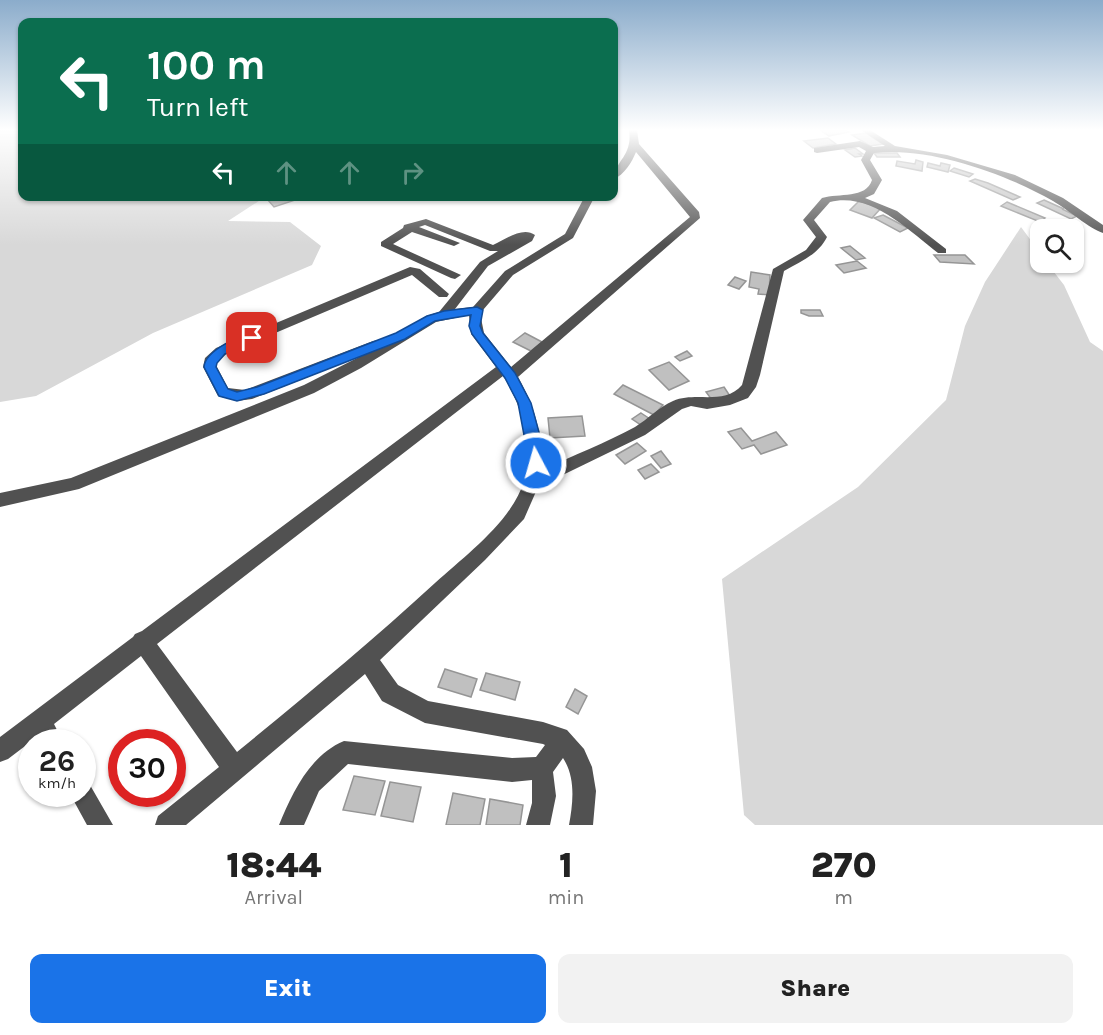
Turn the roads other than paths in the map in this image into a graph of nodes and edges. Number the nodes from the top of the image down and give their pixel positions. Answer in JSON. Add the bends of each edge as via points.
{"nodes":[{"id":1,"x":655,"y":168,"type":"edge"},
{"id":2,"x":870,"y":168,"type":"edge"},
{"id":3,"x":983,"y":168,"type":"edge"},
{"id":4,"x":853,"y":196,"type":"junction"},
{"id":5,"x":587,"y":201,"type":"edge"},
{"id":6,"x":408,"y":227,"type":"junction"},
{"id":7,"x":1103,"y":230,"type":"edge"},
{"id":8,"x":942,"y":251,"type":"dead end"},
{"id":9,"x":494,"y":257,"type":"junction"},
{"id":10,"x":455,"y":275,"type":"dead end"},
{"id":11,"x":443,"y":294,"type":"dead end"},
{"id":12,"x":477,"y":310,"type":"junction"},
{"id":13,"x":444,"y":315,"type":"junction"},
{"id":14,"x":400,"y":336,"type":"junction"},
{"id":15,"x":507,"y":372,"type":"junction"},
{"id":16,"x":532,"y":482,"type":"junction"},
{"id":17,"x":0,"y":500,"type":"edge"},
{"id":18,"x":142,"y":641,"type":"junction"},
{"id":19,"x":367,"y":659,"type":"junction"},
{"id":20,"x":40,"y":721,"type":"junction"},
{"id":21,"x":45,"y":729,"type":"edge"},
{"id":22,"x":560,"y":738,"type":"junction"},
{"id":23,"x":0,"y":751,"type":"edge"},
{"id":24,"x":541,"y":768,"type":"junction"},
{"id":25,"x":235,"y":769,"type":"junction"},
{"id":26,"x":90,"y":807,"type":"edge"},
{"id":27,"x":101,"y":825,"type":"edge"},
{"id":28,"x":167,"y":825,"type":"edge"},
{"id":29,"x":291,"y":825,"type":"edge"},
{"id":30,"x":538,"y":825,"type":"edge"},
{"id":31,"x":581,"y":825,"type":"edge"}],
"edges":[{"from":1,"to":15,"type":"street","via":[[695,218]]},
{"from":2,"to":4,"type":"street","via":[[877,183],[874,189]]},
{"from":3,"to":7,"type":"street","via":[[1014,178],[1083,214]]},
{"from":4,"to":8,"type":"street","via":[[893,213]]},
{"from":4,"to":16,"type":"street","via":[[826,200],[808,220],[822,237],[820,243],[779,269],[753,375],[743,394],[720,403],[691,401],[677,405],[640,431]]},
{"from":5,"to":12,"type":"street","via":[[569,236],[509,273]]},
{"from":6,"to":9,"type":"street"},
{"from":6,"to":9,"type":"street","via":[[426,222],[495,249],[521,235],[530,235]]},
{"from":6,"to":10,"type":"street","via":[[385,244]]},
{"from":9,"to":13,"type":"street","via":[[484,264]]},
{"from":11,"to":14,"type":"street","via":[[416,271],[410,271],[221,351],[210,361],[210,367],[223,392],[237,396],[260,391]]},
{"from":12,"to":13,"type":"street"},
{"from":12,"to":15,"type":"street","via":[[474,326]]},
{"from":13,"to":14,"type":"street"},
{"from":14,"to":17,"type":"street","via":[[309,389],[73,484]]},
{"from":15,"to":16,"type":"street","via":[[525,403],[531,423],[536,463]]},
{"from":15,"to":18,"type":"street"},
{"from":16,"to":19,"type":"street","via":[[518,514],[508,525]]},
{"from":18,"to":20,"type":"street"},
{"from":18,"to":25,"type":"street"},
{"from":19,"to":22,"type":"street","via":[[390,693],[425,712]]},
{"from":19,"to":25,"type":"street"},
{"from":20,"to":21,"type":"street"},
{"from":20,"to":23,"type":"street"},
{"from":22,"to":24,"type":"street","via":[[553,755]]},
{"from":22,"to":31,"type":"street","via":[[579,764],[584,785]]},
{"from":24,"to":29,"type":"street","via":[[512,770],[344,752],[311,783]]},
{"from":24,"to":30,"type":"street","via":[[546,790]]},
{"from":25,"to":28,"type":"street"},
{"from":26,"to":27,"type":"street"}]}
